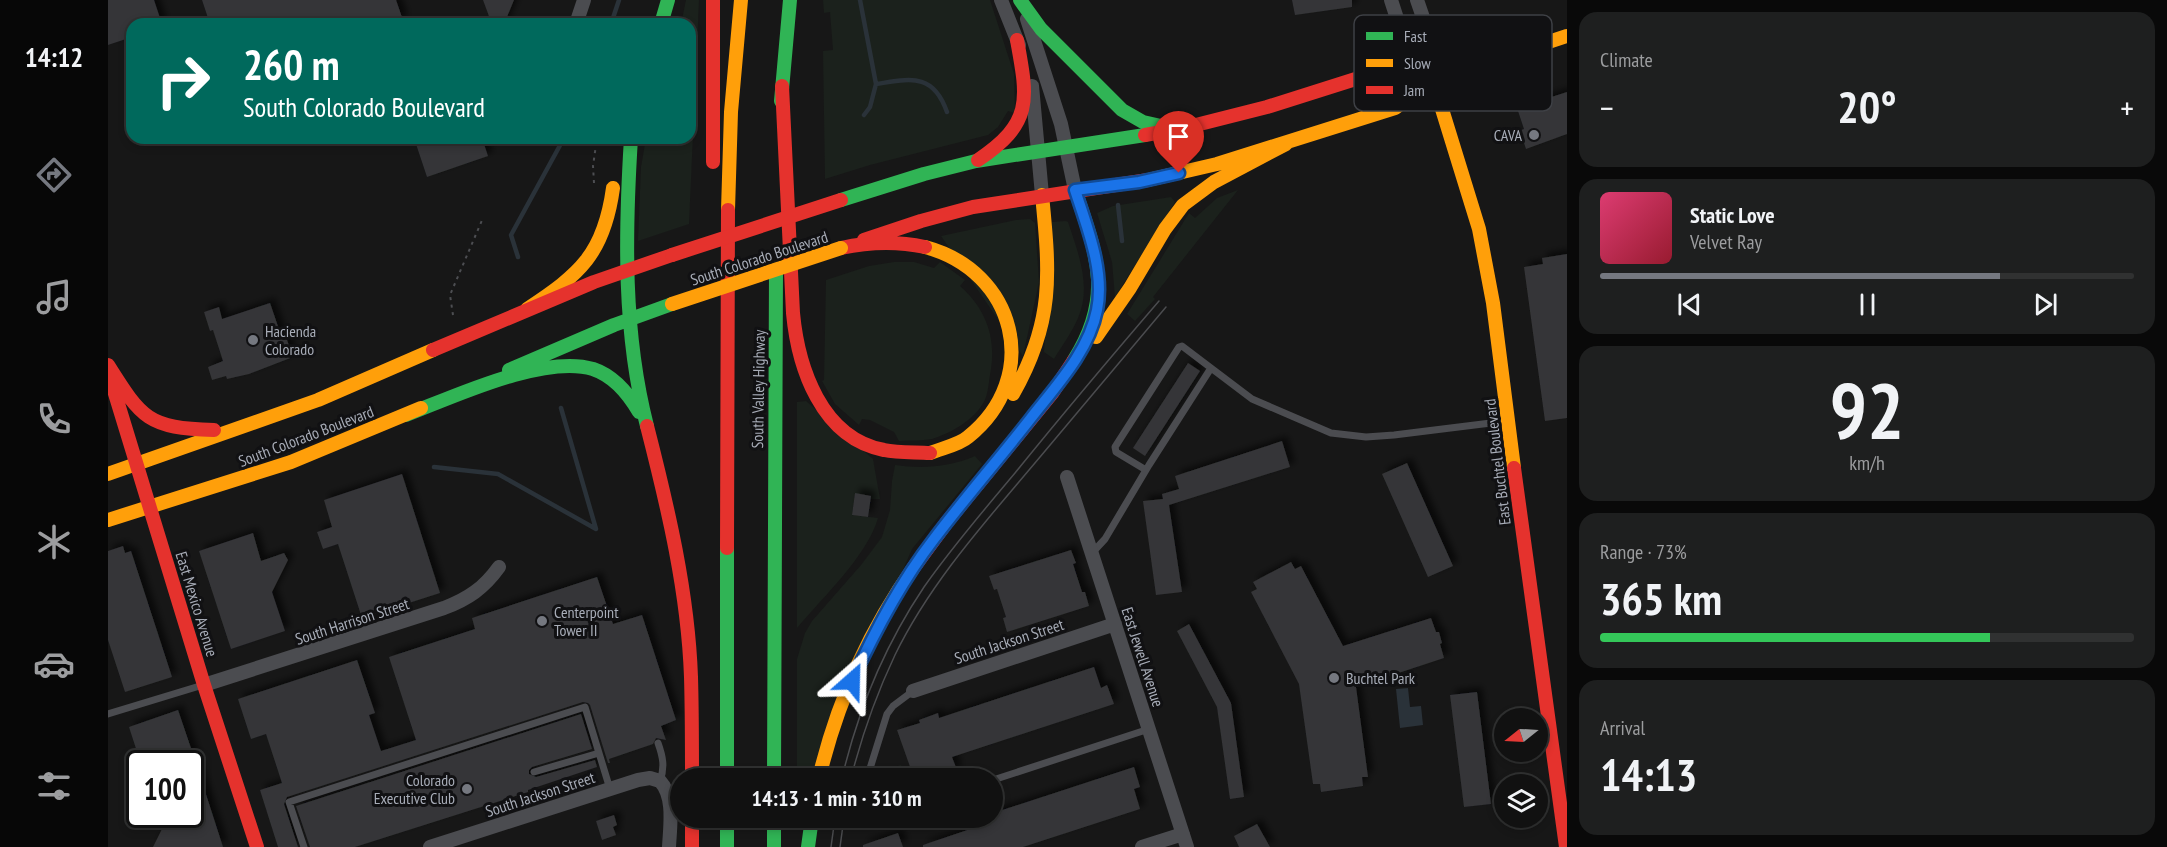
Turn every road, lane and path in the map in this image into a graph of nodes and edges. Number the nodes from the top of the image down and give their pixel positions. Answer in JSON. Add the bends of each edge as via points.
{"nodes":[{"id":1,"x":584,"y":0,"type":"edge"},
{"id":2,"x":668,"y":0,"type":"edge"},
{"id":3,"x":712,"y":0,"type":"edge"},
{"id":4,"x":741,"y":0,"type":"edge"},
{"id":5,"x":790,"y":0,"type":"edge"},
{"id":6,"x":1000,"y":0,"type":"edge"},
{"id":7,"x":1020,"y":0,"type":"edge"},
{"id":8,"x":1391,"y":0,"type":"edge"},
{"id":9,"x":1417,"y":0,"type":"edge"},
{"id":10,"x":1396,"y":15,"type":"edge"},
{"id":11,"x":1422,"y":15,"type":"edge"},
{"id":12,"x":578,"y":18,"type":"edge"},
{"id":13,"x":663,"y":18,"type":"edge"},
{"id":14,"x":1567,"y":36,"type":"edge"},
{"id":15,"x":1017,"y":40,"type":"junction"},
{"id":16,"x":1552,"y":41,"type":"edge"},
{"id":17,"x":1354,"y":79,"type":"edge"},
{"id":18,"x":782,"y":86,"type":"junction"},
{"id":19,"x":1386,"y":111,"type":"edge"},
{"id":20,"x":1443,"y":111,"type":"edge"},
{"id":21,"x":1184,"y":128,"type":"junction"},
{"id":22,"x":621,"y":144,"type":"edge"},
{"id":23,"x":631,"y":144,"type":"edge"},
{"id":24,"x":1286,"y":144,"type":"junction"},
{"id":25,"x":1065,"y":147,"type":"junction"},
{"id":26,"x":1039,"y":151,"type":"junction"},
{"id":27,"x":976,"y":161,"type":"junction"},
{"id":28,"x":714,"y":179,"type":"dead end"},
{"id":29,"x":1075,"y":190,"type":"junction"},
{"id":30,"x":1042,"y":195,"type":"junction"},
{"id":31,"x":714,"y":215,"type":"dead end"},
{"id":32,"x":483,"y":218,"type":"dead end"},
{"id":33,"x":841,"y":248,"type":"junction"},
{"id":34,"x":627,"y":270,"type":"junction"},
{"id":35,"x":527,"y":309,"type":"junction"},
{"id":36,"x":453,"y":315,"type":"dead end"},
{"id":37,"x":629,"y":319,"type":"junction"},
{"id":38,"x":108,"y":365,"type":"edge"},
{"id":39,"x":1211,"y":368,"type":"junction"},
{"id":40,"x":108,"y":370,"type":"edge"},
{"id":41,"x":1063,"y":376,"type":"junction"},
{"id":42,"x":406,"y":415,"type":"junction"},
{"id":43,"x":1509,"y":420,"type":"junction"},
{"id":44,"x":231,"y":430,"type":"junction"},
{"id":45,"x":976,"y":434,"type":"junction"},
{"id":46,"x":655,"y":456,"type":"junction"},
{"id":47,"x":137,"y":463,"type":"junction"},
{"id":48,"x":1146,"y":470,"type":"junction"},
{"id":49,"x":108,"y":474,"type":"edge"},
{"id":50,"x":1067,"y":477,"type":"dead end"},
{"id":51,"x":151,"y":507,"type":"junction"},
{"id":52,"x":108,"y":520,"type":"edge"},
{"id":53,"x":728,"y":529,"type":"junction"},
{"id":54,"x":1092,"y":553,"type":"junction"},
{"id":55,"x":499,"y":567,"type":"dead end"},
{"id":56,"x":1115,"y":624,"type":"junction"},
{"id":57,"x":204,"y":685,"type":"junction"},
{"id":58,"x":913,"y":691,"type":"joint"},
{"id":59,"x":108,"y":714,"type":"edge"},
{"id":60,"x":1149,"y":729,"type":"junction"},
{"id":61,"x":658,"y":742,"type":"dead end"},
{"id":62,"x":599,"y":753,"type":"junction"},
{"id":63,"x":692,"y":768,"type":"edge"},
{"id":64,"x":727,"y":768,"type":"edge"},
{"id":65,"x":774,"y":768,"type":"edge"},
{"id":66,"x":821,"y":768,"type":"edge"},
{"id":67,"x":870,"y":768,"type":"edge"},
{"id":68,"x":534,"y":772,"type":"dead end"},
{"id":69,"x":1003,"y":777,"type":"edge"},
{"id":70,"x":660,"y":781,"type":"junction"},
{"id":71,"x":610,"y":789,"type":"junction"},
{"id":72,"x":692,"y":828,"type":"edge"},
{"id":73,"x":727,"y":828,"type":"edge"},
{"id":74,"x":774,"y":828,"type":"edge"},
{"id":75,"x":811,"y":828,"type":"edge"},
{"id":76,"x":1565,"y":829,"type":"edge"},
{"id":77,"x":1185,"y":841,"type":"edge"},
{"id":78,"x":257,"y":847,"type":"edge"},
{"id":79,"x":304,"y":847,"type":"edge"},
{"id":80,"x":430,"y":847,"type":"edge"},
{"id":81,"x":669,"y":847,"type":"edge"},
{"id":82,"x":692,"y":847,"type":"edge"},
{"id":83,"x":727,"y":847,"type":"edge"},
{"id":84,"x":774,"y":847,"type":"edge"},
{"id":85,"x":808,"y":847,"type":"edge"},
{"id":86,"x":1142,"y":847,"type":"edge"},
{"id":87,"x":1566,"y":847,"type":"edge"}],
"edges":[{"from":1,"to":12,"type":"street"},
{"from":2,"to":13,"type":"main road"},
{"from":3,"to":28,"type":"main road"},
{"from":4,"to":53,"type":"main road","name":"South Valley Highway","via":[[729,176]]},
{"from":5,"to":18,"type":"main road","name":"South Valley Highway"},
{"from":6,"to":15,"type":"street"},
{"from":7,"to":21,"type":"main road","via":[[1041,29],[1122,110],[1152,125]]},
{"from":7,"to":25,"type":"street"},
{"from":8,"to":10,"type":"street"},
{"from":9,"to":11,"type":"street"},
{"from":14,"to":16,"type":"main road","name":"South Colorado Boulevard"},
{"from":15,"to":26,"type":"street","via":[[1034,93]]},
{"from":15,"to":27,"type":"main road","via":[[1026,93],[1022,115],[1005,139]]},
{"from":17,"to":21,"type":"main road","name":"South Colorado Boulevard"},
{"from":18,"to":45,"type":"main road","via":[[796,333],[802,366],[815,395],[844,430],[881,449],[934,452]]},
{"from":18,"to":65,"type":"main road","name":"South Valley Highway","via":[[776,253]]},
{"from":19,"to":24,"type":"main road","name":"South Colorado Boulevard"},
{"from":20,"to":43,"type":"main road","name":"East Buchtel Boulevard","via":[[1484,250]]},
{"from":21,"to":25,"type":"main road","name":"South Colorado Boulevard"},
{"from":22,"to":35,"type":"main road","via":[[605,234],[571,278]]},
{"from":23,"to":34,"type":"main road"},
{"from":24,"to":29,"type":"main road","name":"South Colorado Boulevard","via":[[1139,182]]},
{"from":24,"to":41,"type":"main road","via":[[1214,182],[1183,206],[1107,323]]},
{"from":25,"to":26,"type":"main road","name":"South Colorado Boulevard"},
{"from":25,"to":29,"type":"street"},
{"from":26,"to":27,"type":"main road","name":"South Colorado Boulevard"},
{"from":26,"to":30,"type":"street"},
{"from":27,"to":34,"type":"main road","name":"South Colorado Boulevard","bridge":true,"via":[[904,180]]},
{"from":29,"to":30,"type":"main road","name":"South Colorado Boulevard"},
{"from":29,"to":41,"type":"main road","via":[[1094,254],[1099,295],[1088,337]]},
{"from":30,"to":33,"type":"main road","name":"South Colorado Boulevard","via":[[931,218]]},
{"from":30,"to":45,"type":"main road","via":[[1049,281],[1041,335],[1017,388]]},
{"from":31,"to":53,"type":"main road"},
{"from":32,"to":36,"type":"path","via":[[450,295]]},
{"from":33,"to":37,"type":"main road","name":"South Colorado Boulevard","bridge":true},
{"from":33,"to":45,"type":"main road","via":[[881,241],[926,247],[947,254],[987,282],[1004,308],[1010,328],[1012,364],[1006,391]]},
{"from":34,"to":35,"type":"main road","name":"South Colorado Boulevard"},
{"from":34,"to":37,"type":"main road"},
{"from":35,"to":44,"type":"main road","name":"South Colorado Boulevard","via":[[318,400]]},
{"from":37,"to":42,"type":"main road","name":"South Colorado Boulevard"},
{"from":37,"to":46,"type":"main road","via":[[642,407]]},
{"from":38,"to":44,"type":"main road","via":[[136,408],[152,421],[172,428]]},
{"from":39,"to":43,"type":"lane","via":[[1252,399],[1331,433],[1395,435]]},
{"from":39,"to":48,"type":"lane"},
{"from":39,"to":48,"type":"lane","via":[[1179,346],[1115,447],[1116,452]]},
{"from":40,"to":47,"type":"main road","name":"East Mexico Avenue"},
{"from":41,"to":66,"type":"main road","via":[[933,540],[890,604],[842,704]]},
{"from":42,"to":46,"type":"main road","via":[[520,375],[584,366],[608,376],[631,397]]},
{"from":42,"to":51,"type":"main road","name":"South Colorado Boulevard","via":[[291,462]]},
{"from":43,"to":76,"type":"main road","name":"East Buchtel Boulevard"},
{"from":44,"to":47,"type":"main road","name":"South Colorado Boulevard"},
{"from":46,"to":63,"type":"main road","via":[[673,531],[687,624]]},
{"from":47,"to":49,"type":"main road","name":"South Colorado Boulevard"},
{"from":47,"to":51,"type":"main road","name":"East Mexico Avenue"},
{"from":48,"to":54,"type":"lane","via":[[1105,539]]},
{"from":50,"to":54,"type":"street","name":"East Jewell Avenue"},
{"from":51,"to":52,"type":"main road","name":"South Colorado Boulevard"},
{"from":51,"to":57,"type":"main road","name":"East Mexico Avenue"},
{"from":53,"to":64,"type":"main road","name":"South Valley Highway"},
{"from":54,"to":56,"type":"street","name":"East Jewell Avenue"},
{"from":55,"to":57,"type":"street","name":"South Harrison Street","via":[[472,596],[444,608]]},
{"from":56,"to":58,"type":"street","name":"South Jackson Street"},
{"from":56,"to":60,"type":"street","name":"East Jewell Avenue"},
{"from":57,"to":59,"type":"lane"},
{"from":57,"to":78,"type":"main road","name":"East Mexico Avenue"},
{"from":58,"to":67,"type":"lane","via":[[887,714]]},
{"from":60,"to":69,"type":"lane"},
{"from":60,"to":77,"type":"street","name":"East Jewell Avenue"},
{"from":61,"to":70,"type":"lane","via":[[664,771]]},
{"from":62,"to":68,"type":"lane"},
{"from":62,"to":71,"type":"lane"},
{"from":62,"to":79,"type":"lane","via":[[585,707],[289,802]]},
{"from":70,"to":71,"type":"street","name":"South Jackson Street","via":[[644,778]]},
{"from":70,"to":81,"type":"street","via":[[669,802]]},
{"from":71,"to":80,"type":"street","name":"South Jackson Street"},
{"from":72,"to":82,"type":"main road"},
{"from":73,"to":83,"type":"main road"},
{"from":74,"to":84,"type":"main road"},
{"from":75,"to":85,"type":"main road"},
{"from":76,"to":87,"type":"main road","name":"East Buchtel Boulevard"},
{"from":77,"to":86,"type":"street"}]}
